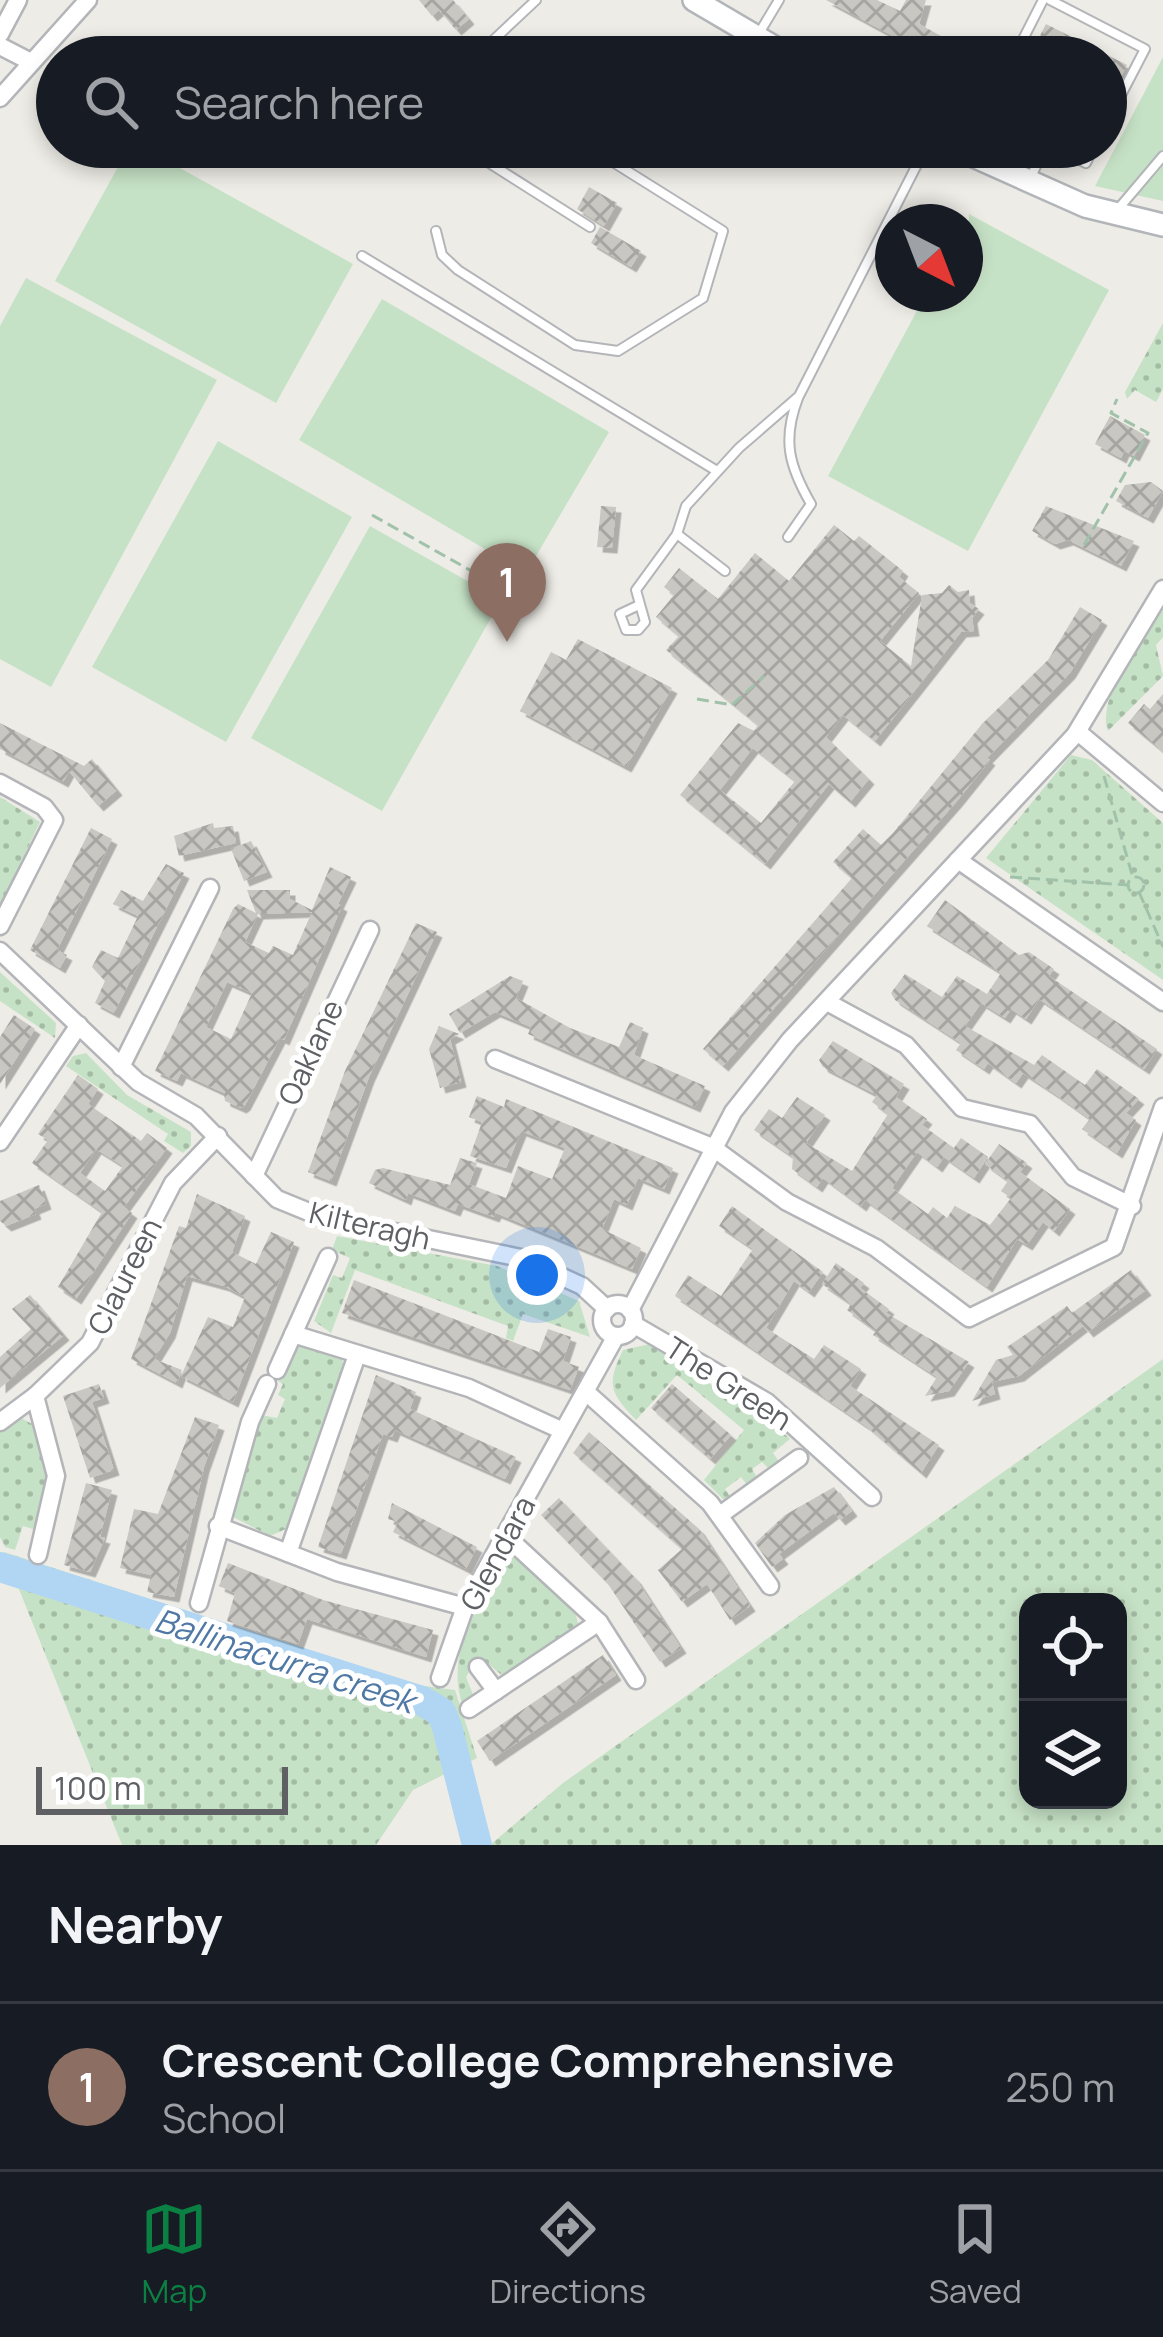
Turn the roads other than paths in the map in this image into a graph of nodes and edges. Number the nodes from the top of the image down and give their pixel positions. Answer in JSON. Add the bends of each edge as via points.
{"nodes":[{"id":1,"x":18,"y":0,"type":"edge"},
{"id":2,"x":88,"y":0,"type":"edge"},
{"id":3,"x":536,"y":0,"type":"edge"},
{"id":4,"x":694,"y":0,"type":"edge"},
{"id":5,"x":779,"y":0,"type":"edge"},
{"id":6,"x":1047,"y":0,"type":"edge"},
{"id":7,"x":0,"y":34,"type":"edge"},
{"id":8,"x":60,"y":36,"type":"edge"},
{"id":9,"x":498,"y":36,"type":"edge"},
{"id":10,"x":755,"y":36,"type":"edge"},
{"id":11,"x":758,"y":36,"type":"edge"},
{"id":12,"x":1026,"y":36,"type":"edge"},
{"id":13,"x":1119,"y":36,"type":"edge"},
{"id":14,"x":1127,"y":40,"type":"edge"},
{"id":15,"x":0,"y":46,"type":"edge"},
{"id":16,"x":36,"y":56,"type":"edge"},
{"id":17,"x":29,"y":61,"type":"junction"},
{"id":18,"x":1127,"y":84,"type":"edge"},
{"id":19,"x":0,"y":98,"type":"edge"},
{"id":20,"x":1163,"y":156,"type":"edge"},
{"id":21,"x":497,"y":168,"type":"edge"},
{"id":22,"x":623,"y":168,"type":"edge"},
{"id":23,"x":915,"y":168,"type":"edge"},
{"id":24,"x":997,"y":168,"type":"edge"},
{"id":25,"x":1036,"y":168,"type":"edge"},
{"id":26,"x":1028,"y":183,"type":"junction"},
{"id":27,"x":1114,"y":213,"type":"junction"},
{"id":28,"x":1163,"y":225,"type":"edge"},
{"id":29,"x":590,"y":226,"type":"dead end"},
{"id":30,"x":436,"y":231,"type":"dead end"},
{"id":31,"x":362,"y":256,"type":"dead end"},
{"id":32,"x":799,"y":396,"type":"junction"},
{"id":33,"x":717,"y":471,"type":"junction"},
{"id":34,"x":677,"y":534,"type":"junction"},
{"id":35,"x":788,"y":537,"type":"dead end"},
{"id":36,"x":725,"y":571,"type":"dead end"},
{"id":37,"x":1163,"y":589,"type":"edge"},
{"id":38,"x":637,"y":606,"type":"dead end"},
{"id":39,"x":1078,"y":732,"type":"junction"},
{"id":40,"x":0,"y":783,"type":"edge"},
{"id":41,"x":1163,"y":803,"type":"edge"},
{"id":42,"x":958,"y":860,"type":"junction"},
{"id":43,"x":210,"y":888,"type":"dead end"},
{"id":44,"x":0,"y":926,"type":"edge"},
{"id":45,"x":370,"y":930,"type":"dead end"},
{"id":46,"x":0,"y":951,"type":"edge"},
{"id":47,"x":827,"y":1002,"type":"junction"},
{"id":48,"x":1163,"y":1002,"type":"edge"},
{"id":49,"x":79,"y":1025,"type":"junction"},
{"id":50,"x":495,"y":1059,"type":"dead end"},
{"id":51,"x":122,"y":1067,"type":"junction"},
{"id":52,"x":1163,"y":1107,"type":"edge"},
{"id":53,"x":218,"y":1136,"type":"junction"},
{"id":54,"x":0,"y":1142,"type":"edge"},
{"id":55,"x":712,"y":1147,"type":"junction"},
{"id":56,"x":254,"y":1176,"type":"junction"},
{"id":57,"x":1132,"y":1206,"type":"junction"},
{"id":58,"x":328,"y":1257,"type":"dead end"},
{"id":59,"x":607,"y":1309,"type":"junction"},
{"id":60,"x":631,"y":1317,"type":"junction"},
{"id":61,"x":293,"y":1334,"type":"junction"},
{"id":62,"x":616,"y":1336,"type":"junction"},
{"id":63,"x":357,"y":1355,"type":"junction"},
{"id":64,"x":586,"y":1392,"type":"junction"},
{"id":65,"x":35,"y":1396,"type":"junction"},
{"id":66,"x":0,"y":1422,"type":"edge"},
{"id":67,"x":563,"y":1431,"type":"junction"},
{"id":68,"x":799,"y":1458,"type":"dead end"},
{"id":69,"x":872,"y":1497,"type":"dead end"},
{"id":70,"x":720,"y":1515,"type":"junction"},
{"id":71,"x":218,"y":1526,"type":"junction"},
{"id":72,"x":506,"y":1536,"type":"junction"},
{"id":73,"x":288,"y":1553,"type":"junction"},
{"id":74,"x":38,"y":1555,"type":"dead end"},
{"id":75,"x":770,"y":1586,"type":"dead end"},
{"id":76,"x":199,"y":1603,"type":"dead end"},
{"id":77,"x":465,"y":1607,"type":"junction"},
{"id":78,"x":599,"y":1622,"type":"junction"},
{"id":79,"x":478,"y":1667,"type":"dead end"},
{"id":80,"x":440,"y":1678,"type":"dead end"},
{"id":81,"x":636,"y":1680,"type":"dead end"},
{"id":82,"x":496,"y":1691,"type":"junction"},
{"id":83,"x":470,"y":1709,"type":"dead end"}],
"edges":[{"from":1,"to":7,"type":"street"},
{"from":2,"to":8,"type":"street"},
{"from":3,"to":9,"type":"lane"},
{"from":4,"to":10,"type":"main road"},
{"from":5,"to":11,"type":"lane"},
{"from":6,"to":12,"type":"lane"},
{"from":6,"to":13,"type":"lane"},
{"from":14,"to":18,"type":"lane","via":[[1145,49]]},
{"from":15,"to":17,"type":"street"},
{"from":16,"to":17,"type":"street"},
{"from":17,"to":19,"type":"street"},
{"from":20,"to":27,"type":"lane"},
{"from":21,"to":29,"type":"lane"},
{"from":22,"to":30,"type":"lane","via":[[723,231],[703,298],[637,343],[601,352],[575,345],[458,270],[442,255]]},
{"from":23,"to":32,"type":"lane"},
{"from":24,"to":26,"type":"main road"},
{"from":25,"to":26,"type":"lane"},
{"from":26,"to":27,"type":"main road"},
{"from":27,"to":28,"type":"main road"},
{"from":31,"to":33,"type":"lane"},
{"from":32,"to":33,"type":"lane"},
{"from":32,"to":35,"type":"lane","via":[[787,444],[811,504]]},
{"from":33,"to":34,"type":"lane","via":[[686,506]]},
{"from":34,"to":36,"type":"lane"},
{"from":34,"to":38,"type":"lane","via":[[642,576]]},
{"from":37,"to":39,"type":"street"},
{"from":39,"to":41,"type":"street"},
{"from":39,"to":42,"type":"street"},
{"from":40,"to":44,"type":"street","via":[[44,806],[54,822]]},
{"from":42,"to":47,"type":"street"},
{"from":42,"to":48,"type":"street"},
{"from":43,"to":51,"type":"street"},
{"from":45,"to":56,"type":"street","name":"Oaklane"},
{"from":46,"to":49,"type":"street","name":"Kilteragh"},
{"from":47,"to":55,"type":"street","via":[[754,1084]]},
{"from":47,"to":57,"type":"street","via":[[907,1045],[962,1108],[1030,1124],[1073,1177]]},
{"from":49,"to":51,"type":"street","name":"Kilteragh"},
{"from":49,"to":54,"type":"street"},
{"from":50,"to":55,"type":"street"},
{"from":51,"to":53,"type":"street","name":"Kilteragh"},
{"from":52,"to":57,"type":"street"},
{"from":53,"to":56,"type":"street","name":"Kilteragh"},
{"from":53,"to":65,"type":"street","name":"Claureen","via":[[173,1184],[90,1343]]},
{"from":55,"to":57,"type":"street","via":[[787,1202],[879,1250],[968,1318],[1109,1252]]},
{"from":55,"to":60,"type":"street"},
{"from":56,"to":59,"type":"street","name":"Kilteragh","via":[[277,1199],[321,1217],[521,1258],[582,1286]]},
{"from":58,"to":61,"type":"street"},
{"from":59,"to":60,"type":"street","via":[[621,1305]]},
{"from":59,"to":62,"type":"street","via":[[604,1328]]},
{"from":60,"to":62,"type":"street"},
{"from":60,"to":69,"type":"street","name":"The Green","via":[[767,1402]]},
{"from":61,"to":63,"type":"street"},
{"from":61,"to":71,"type":"street"},
{"from":62,"to":64,"type":"street","name":"Glendara"},
{"from":63,"to":67,"type":"street","via":[[469,1388]]},
{"from":63,"to":73,"type":"street"},
{"from":64,"to":67,"type":"street","name":"Glendara"},
{"from":64,"to":70,"type":"street"},
{"from":65,"to":66,"type":"street","name":"Claureen"},
{"from":65,"to":74,"type":"street","via":[[56,1476]]},
{"from":67,"to":72,"type":"street","name":"Glendara"},
{"from":68,"to":70,"type":"street"},
{"from":70,"to":75,"type":"street"},
{"from":71,"to":73,"type":"street"},
{"from":71,"to":76,"type":"street"},
{"from":72,"to":77,"type":"street","name":"Glendara"},
{"from":72,"to":78,"type":"street"},
{"from":73,"to":77,"type":"street"},
{"from":77,"to":80,"type":"street","name":"Glendara"},
{"from":78,"to":81,"type":"street"},
{"from":78,"to":82,"type":"street"},
{"from":79,"to":82,"type":"street"},
{"from":82,"to":83,"type":"street"}]}
